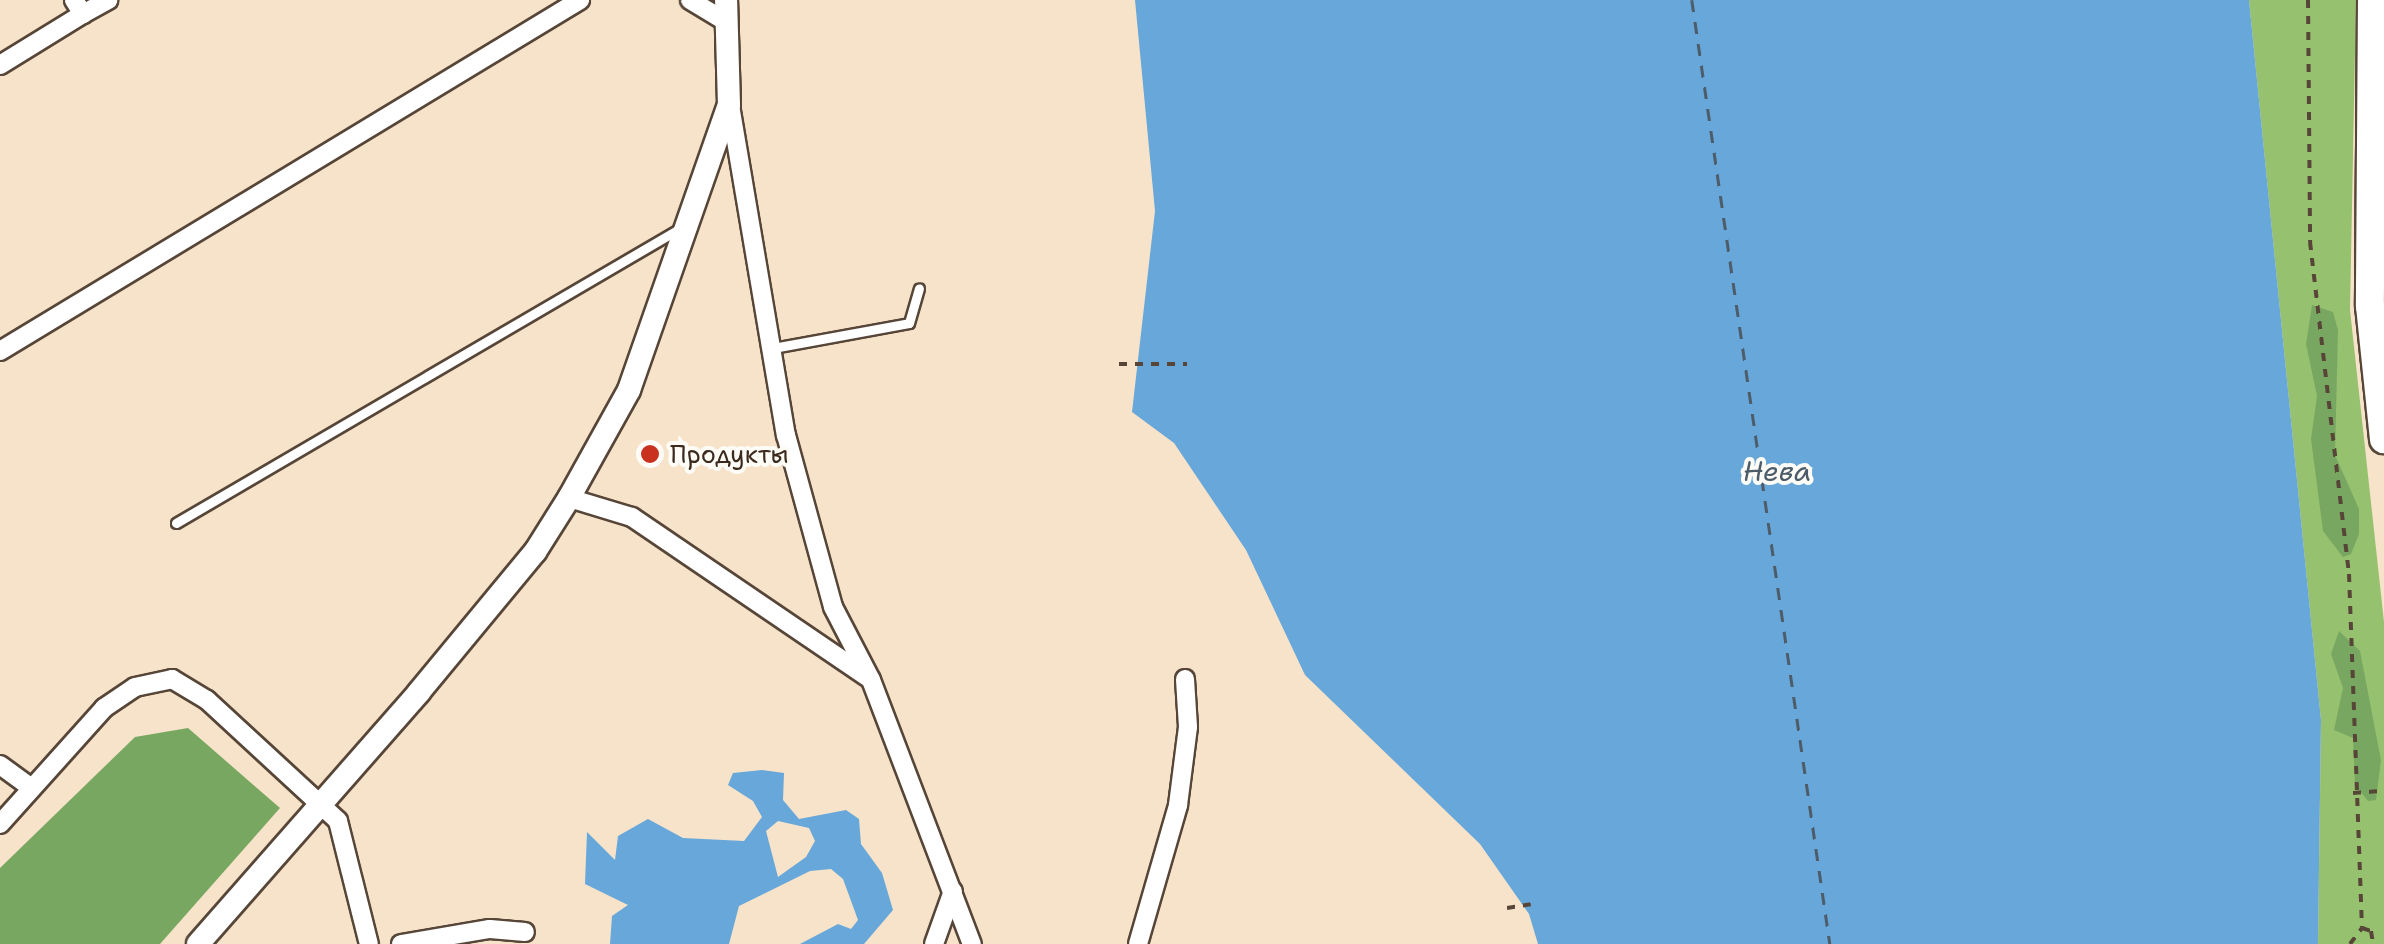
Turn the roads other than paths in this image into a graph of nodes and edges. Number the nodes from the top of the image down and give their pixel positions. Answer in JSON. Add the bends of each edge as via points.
{"nodes":[{"id":1,"x":108,"y":0,"type":"edge"},
{"id":2,"x":580,"y":0,"type":"edge"},
{"id":3,"x":690,"y":0,"type":"edge"},
{"id":4,"x":2372,"y":0,"type":"edge"},
{"id":5,"x":78,"y":7,"type":"edge"},
{"id":6,"x":725,"y":11,"type":"edge"},
{"id":7,"x":2377,"y":49,"type":"edge"},
{"id":8,"x":0,"y":65,"type":"edge"},
{"id":9,"x":730,"y":105,"type":"junction"},
{"id":10,"x":681,"y":228,"type":"junction"},
{"id":11,"x":919,"y":288,"type":"dead end"},
{"id":12,"x":773,"y":348,"type":"junction"},
{"id":13,"x":0,"y":351,"type":"edge"},
{"id":14,"x":2384,"y":439,"type":"edge"},
{"id":15,"x":569,"y":498,"type":"junction"},
{"id":16,"x":176,"y":523,"type":"dead end"},
{"id":17,"x":1185,"y":679,"type":"dead end"},
{"id":18,"x":871,"y":680,"type":"junction"},
{"id":19,"x":0,"y":765,"type":"edge"},
{"id":20,"x":32,"y":788,"type":"junction"},
{"id":21,"x":322,"y":802,"type":"junction"},
{"id":22,"x":0,"y":824,"type":"edge"},
{"id":23,"x":954,"y":891,"type":"junction"},
{"id":24,"x":525,"y":932,"type":"dead end"},
{"id":25,"x":198,"y":944,"type":"edge"},
{"id":26,"x":369,"y":944,"type":"edge"},
{"id":27,"x":401,"y":944,"type":"edge"},
{"id":28,"x":934,"y":944,"type":"edge"},
{"id":29,"x":972,"y":944,"type":"edge"},
{"id":30,"x":1138,"y":944,"type":"edge"}],
"edges":[{"from":1,"to":5,"type":"street"},
{"from":2,"to":13,"type":"street"},
{"from":3,"to":6,"type":"street"},
{"from":4,"to":7,"type":"main road"},
{"from":5,"to":8,"type":"street"},
{"from":6,"to":9,"type":"street"},
{"from":7,"to":14,"type":"main road","via":[[2370,306]]},
{"from":9,"to":10,"type":"street"},
{"from":9,"to":12,"type":"street"},
{"from":10,"to":15,"type":"street","via":[[629,390]]},
{"from":10,"to":16,"type":"lane"},
{"from":11,"to":12,"type":"lane","via":[[908,323]]},
{"from":12,"to":18,"type":"street","via":[[786,435],[833,608]]},
{"from":15,"to":18,"type":"street","via":[[632,517]]},
{"from":15,"to":21,"type":"street","via":[[535,552]]},
{"from":17,"to":30,"type":"street","via":[[1188,728],[1178,805]]},
{"from":18,"to":23,"type":"street"},
{"from":19,"to":20,"type":"street"},
{"from":20,"to":21,"type":"street","via":[[104,708],[135,687],[172,679],[207,700]]},
{"from":20,"to":22,"type":"street"},
{"from":21,"to":25,"type":"street"},
{"from":21,"to":26,"type":"street","via":[[346,842]]},
{"from":23,"to":28,"type":"street"},
{"from":23,"to":29,"type":"street"},
{"from":24,"to":27,"type":"street","via":[[500,928]]}]}
